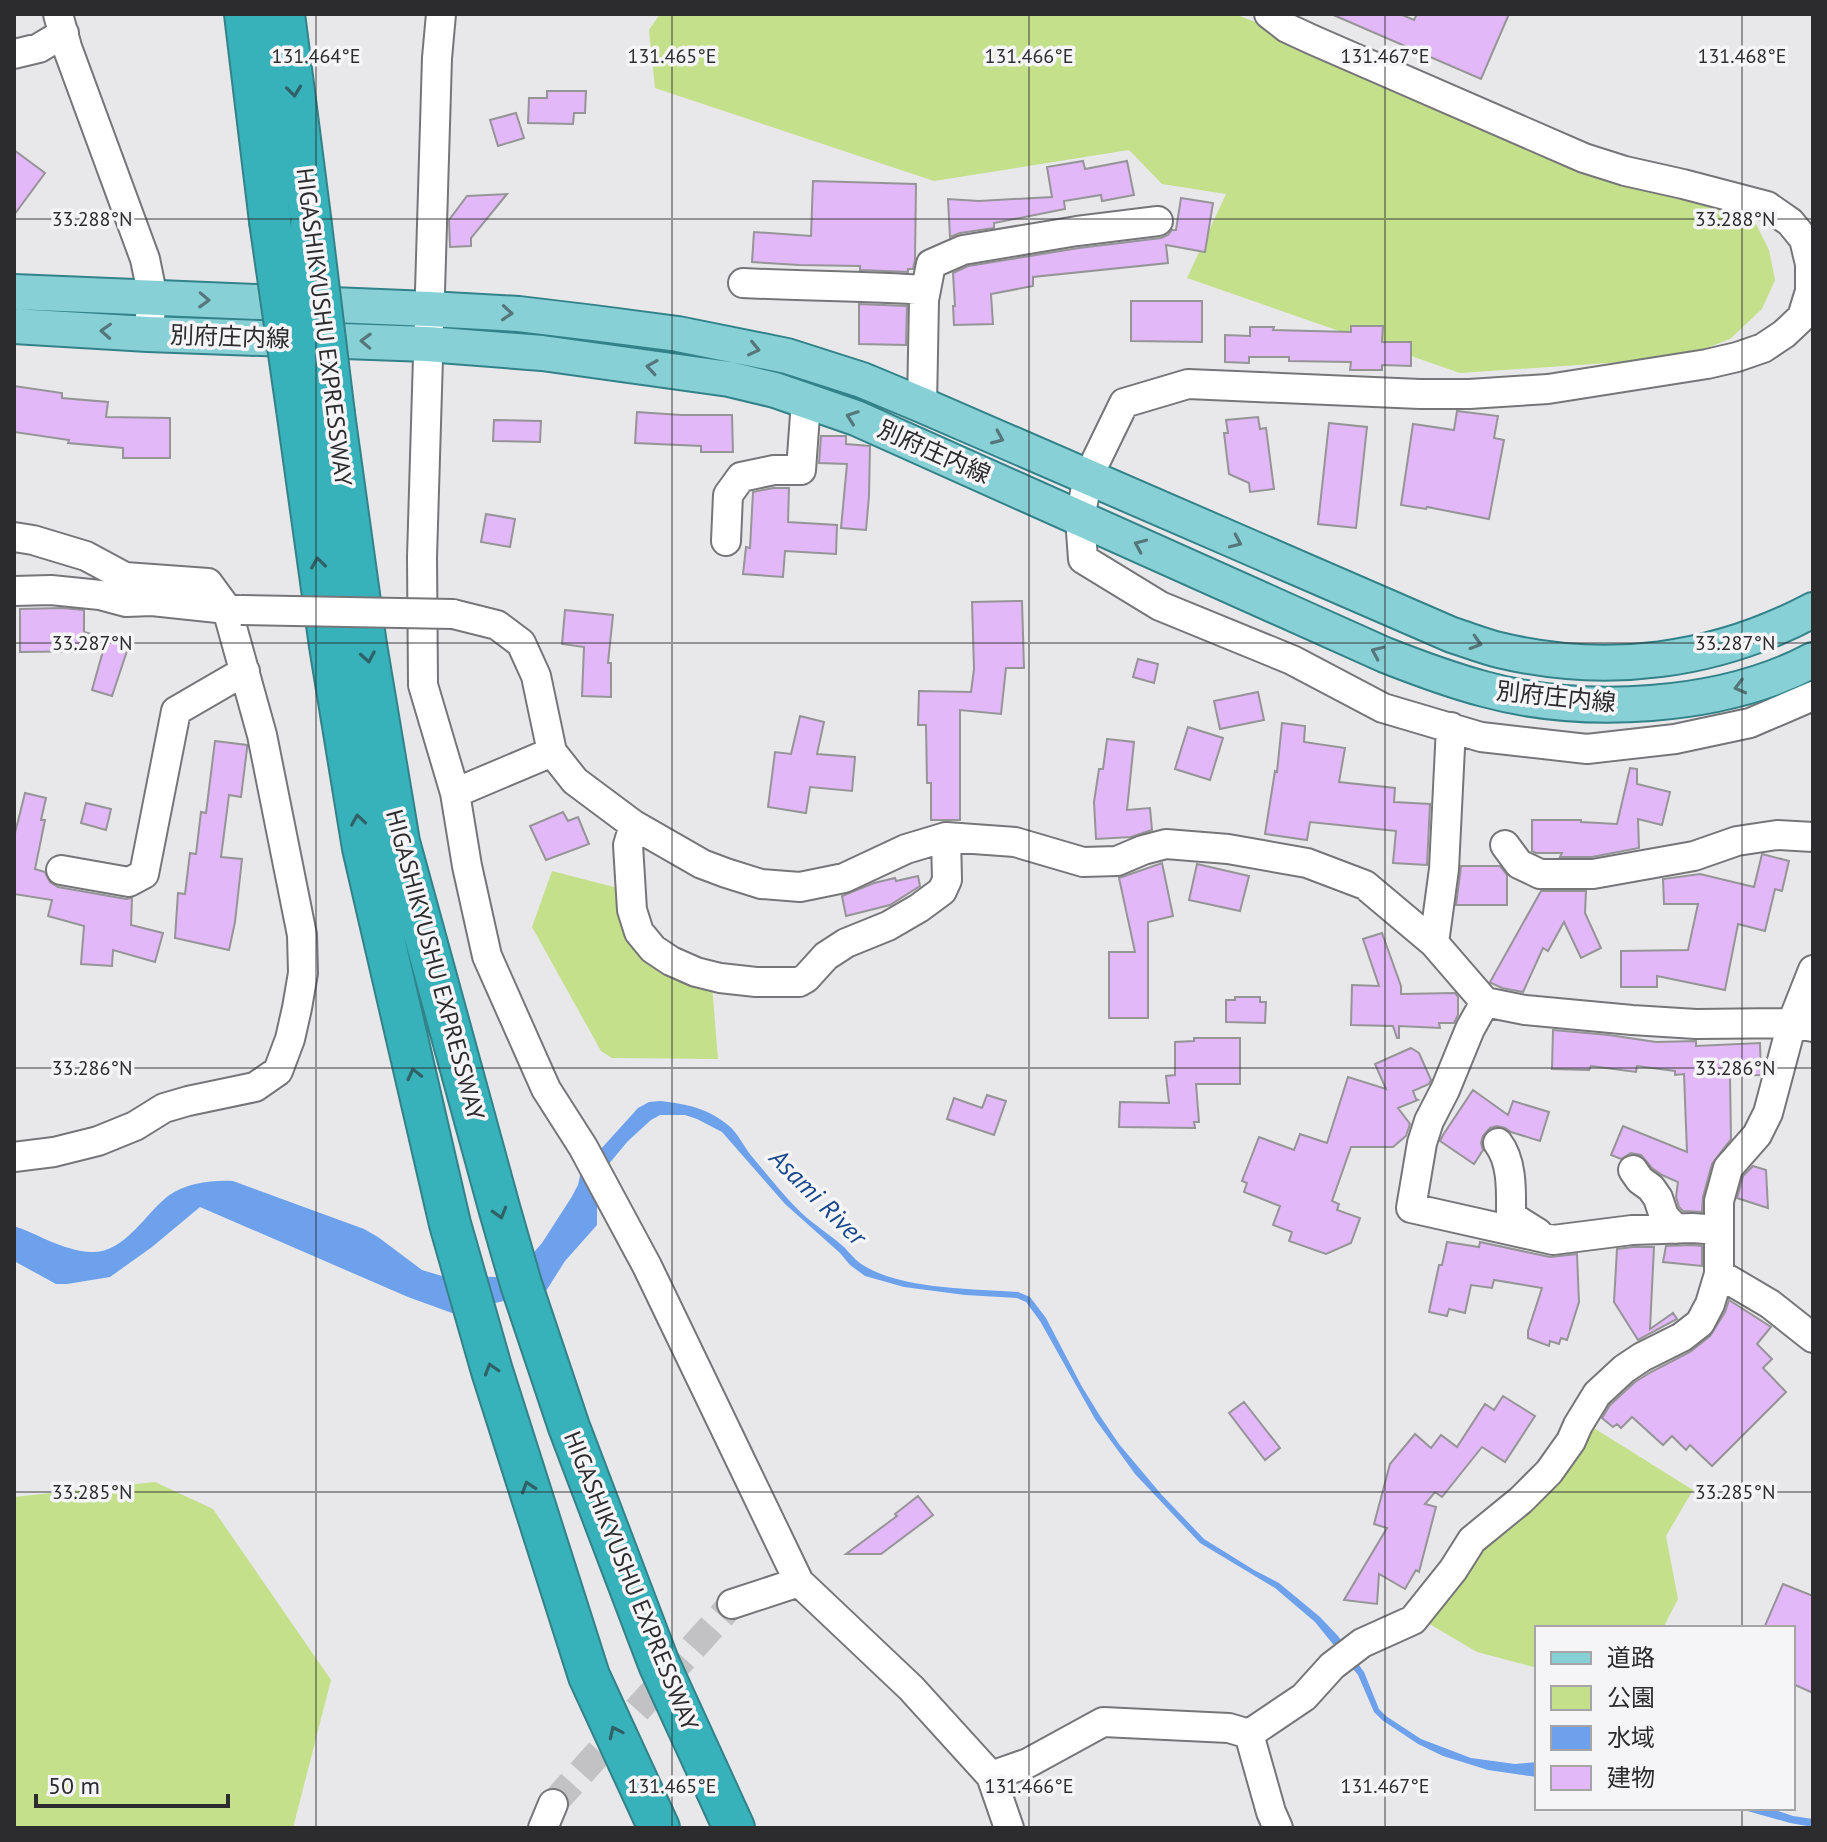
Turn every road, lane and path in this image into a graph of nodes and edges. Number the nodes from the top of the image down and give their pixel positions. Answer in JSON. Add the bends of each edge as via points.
{"nodes":[{"id":1,"x":245,"y":14,"type":"edge"},
{"id":2,"x":284,"y":14,"type":"edge"},
{"id":3,"x":441,"y":14,"type":"edge"},
{"id":4,"x":1269,"y":14,"type":"edge"},
{"id":5,"x":61,"y":24,"type":"edge"},
{"id":6,"x":14,"y":54,"type":"edge"},
{"id":7,"x":1158,"y":221,"type":"dead end"},
{"id":8,"x":743,"y":283,"type":"dead end"},
{"id":9,"x":926,"y":290,"type":"junction"},
{"id":10,"x":14,"y":292,"type":"edge"},
{"id":11,"x":153,"y":298,"type":"junction"},
{"id":12,"x":429,"y":309,"type":"junction"},
{"id":13,"x":14,"y":326,"type":"edge"},
{"id":14,"x":148,"y":334,"type":"junction"},
{"id":15,"x":427,"y":344,"type":"junction"},
{"id":16,"x":806,"y":401,"type":"junction"},
{"id":17,"x":922,"y":405,"type":"junction"},
{"id":18,"x":316,"y":412,"type":"junction"},
{"id":19,"x":1088,"y":477,"type":"junction"},
{"id":20,"x":1080,"y":518,"type":"junction"},
{"id":21,"x":14,"y":537,"type":"edge"},
{"id":22,"x":726,"y":541,"type":"dead end"},
{"id":23,"x":14,"y":591,"type":"edge"},
{"id":24,"x":234,"y":610,"type":"junction"},
{"id":25,"x":1813,"y":610,"type":"edge"},
{"id":26,"x":1813,"y":660,"type":"edge"},
{"id":27,"x":245,"y":671,"type":"junction"},
{"id":28,"x":1813,"y":696,"type":"edge"},
{"id":29,"x":1451,"y":727,"type":"junction"},
{"id":30,"x":552,"y":752,"type":"junction"},
{"id":31,"x":455,"y":793,"type":"junction"},
{"id":32,"x":634,"y":825,"type":"junction"},
{"id":33,"x":946,"y":837,"type":"junction"},
{"id":34,"x":1813,"y":837,"type":"edge"},
{"id":35,"x":1505,"y":845,"type":"dead end"},
{"id":36,"x":61,"y":870,"type":"dead end"},
{"id":37,"x":1434,"y":943,"type":"junction"},
{"id":38,"x":1813,"y":970,"type":"edge"},
{"id":39,"x":1485,"y":1002,"type":"junction"},
{"id":40,"x":1803,"y":1025,"type":"edge"},
{"id":41,"x":1498,"y":1143,"type":"dead end"},
{"id":42,"x":14,"y":1157,"type":"edge"},
{"id":43,"x":1633,"y":1170,"type":"dead end"},
{"id":44,"x":1676,"y":1229,"type":"junction"},
{"id":45,"x":1719,"y":1230,"type":"junction"},
{"id":46,"x":1553,"y":1240,"type":"junction"},
{"id":47,"x":1719,"y":1274,"type":"junction"},
{"id":48,"x":1813,"y":1338,"type":"edge"},
{"id":49,"x":799,"y":1582,"type":"junction"},
{"id":50,"x":732,"y":1604,"type":"tunnel mouth"},
{"id":51,"x":1249,"y":1734,"type":"junction"},
{"id":52,"x":991,"y":1776,"type":"junction"},
{"id":53,"x":659,"y":1828,"type":"edge"},
{"id":54,"x":734,"y":1828,"type":"edge"},
{"id":55,"x":1009,"y":1828,"type":"edge"},
{"id":56,"x":1278,"y":1828,"type":"edge"}],
"edges":[{"from":1,"to":18,"type":"highway","name":"HIGASHIKYUSHU EXPRESSWAY","bridge":true,"via":[[270,221]]},
{"from":2,"to":18,"type":"highway","name":"HIGASHIKYUSHU EXPRESSWAY","one_way":true,"bridge":true,"via":[[311,225]]},
{"from":3,"to":12,"type":"street"},
{"from":4,"to":19,"type":"street","via":[[1313,40],[1584,158],[1767,206],[1804,239],[1811,278],[1802,317],[1763,348],[1737,357],[1548,389],[1420,394],[1188,384],[1124,403]]},
{"from":5,"to":6,"type":"street","via":[[39,48]]},
{"from":5,"to":11,"type":"street","via":[[145,259]]},
{"from":7,"to":9,"type":"street","via":[[963,250],[931,264]]},
{"from":8,"to":9,"type":"street"},
{"from":9,"to":17,"type":"street"},
{"from":10,"to":11,"type":"main road","name":"別府庄内線"},
{"from":11,"to":12,"type":"main road","name":"別府庄内線","one_way":true},
{"from":11,"to":14,"type":"street"},
{"from":12,"to":15,"type":"street"},
{"from":12,"to":17,"type":"main road","name":"別府庄内線","one_way":true,"via":[[519,314],[730,343],[847,375]]},
{"from":14,"to":13,"type":"main road","name":"別府庄内線","one_way":true},
{"from":15,"to":14,"type":"main road","name":"別府庄内線","one_way":true},
{"from":16,"to":15,"type":"main road","name":"別府庄内線","one_way":true,"via":[[729,379],[628,363]]},
{"from":15,"to":31,"type":"street","via":[[423,685]]},
{"from":20,"to":16,"type":"main road","name":"別府庄内線","one_way":true,"via":[[856,418]]},
{"from":16,"to":22,"type":"street","via":[[801,470],[741,477],[728,495]]},
{"from":17,"to":19,"type":"main road","name":"別府庄内線","one_way":true},
{"from":53,"to":18,"type":"highway","name":"HIGASHIKYUSHU EXPRESSWAY","one_way":true,"via":[[589,1676],[470,1298],[431,1150],[363,848],[330,646]]},
{"from":18,"to":54,"type":"highway","name":"HIGASHIKYUSHU EXPRESSWAY","one_way":true,"via":[[366,645],[399,842],[521,1284],[659,1664]]},
{"from":19,"to":20,"type":"street"},
{"from":19,"to":25,"type":"main road","name":"別府庄内線","one_way":true,"via":[[1452,635],[1547,659],[1597,663],[1698,654],[1747,640]]},
{"from":26,"to":20,"type":"main road","name":"別府庄内線","one_way":true,"via":[[1751,684],[1651,703],[1594,705],[1486,690],[1385,655]]},
{"from":20,"to":29,"type":"street","via":[[1083,559],[1160,606],[1292,660],[1383,708]]},
{"from":21,"to":24,"type":"street","via":[[86,556],[125,577],[208,583]]},
{"from":23,"to":24,"type":"street","via":[[51,590]]},
{"from":24,"to":27,"type":"street"},
{"from":24,"to":30,"type":"street","bridge":true,"via":[[453,614],[497,625],[521,643],[536,676]]},
{"from":27,"to":36,"type":"street","via":[[176,711],[144,874],[129,882]]},
{"from":27,"to":42,"type":"street","via":[[302,935],[297,1008],[278,1071],[255,1087],[164,1108],[98,1141]]},
{"from":28,"to":29,"type":"street","via":[[1750,723],[1587,749],[1481,737]]},
{"from":29,"to":37,"type":"street","via":[[1444,869]]},
{"from":30,"to":31,"type":"street"},
{"from":30,"to":32,"type":"street","via":[[575,781]]},
{"from":31,"to":49,"type":"street","via":[[487,956],[546,1089],[616,1205]]},
{"from":32,"to":33,"type":"street","via":[[726,873],[761,884],[800,887],[844,878]]},
{"from":32,"to":33,"type":"street","via":[[628,845],[632,910],[639,932],[653,949],[696,972],[756,982],[799,982],[846,943],[888,926],[942,891],[947,880]]},
{"from":33,"to":37,"type":"street","via":[[1015,842],[1083,862],[1117,861],[1166,844],[1307,863],[1365,885]]},
{"from":34,"to":35,"type":"street","via":[[1737,841],[1694,856],[1593,874],[1540,874],[1519,864]]},
{"from":37,"to":39,"type":"street"},
{"from":38,"to":40,"type":"street"},
{"from":39,"to":40,"type":"street","via":[[1632,1020]]},
{"from":39,"to":46,"type":"street","via":[[1429,1121],[1411,1208]]},
{"from":40,"to":45,"type":"street","via":[[1757,1135],[1728,1168],[1719,1201]]},
{"from":41,"to":46,"type":"street","via":[[1505,1152],[1511,1216]]},
{"from":43,"to":44,"type":"street"},
{"from":44,"to":45,"type":"street"},
{"from":44,"to":46,"type":"street"},
{"from":45,"to":47,"type":"street"},
{"from":47,"to":48,"type":"street"},
{"from":47,"to":51,"type":"street","via":[[1700,1323],[1624,1369],[1597,1394],[1549,1472],[1472,1540],[1413,1620],[1362,1643],[1304,1697]]},
{"from":49,"to":50,"type":"street"},
{"from":49,"to":52,"type":"street","via":[[911,1688]]},
{"from":51,"to":52,"type":"street","via":[[1229,1728],[1103,1722],[1028,1763]]},
{"from":51,"to":56,"type":"street"},
{"from":52,"to":55,"type":"street"}]}
